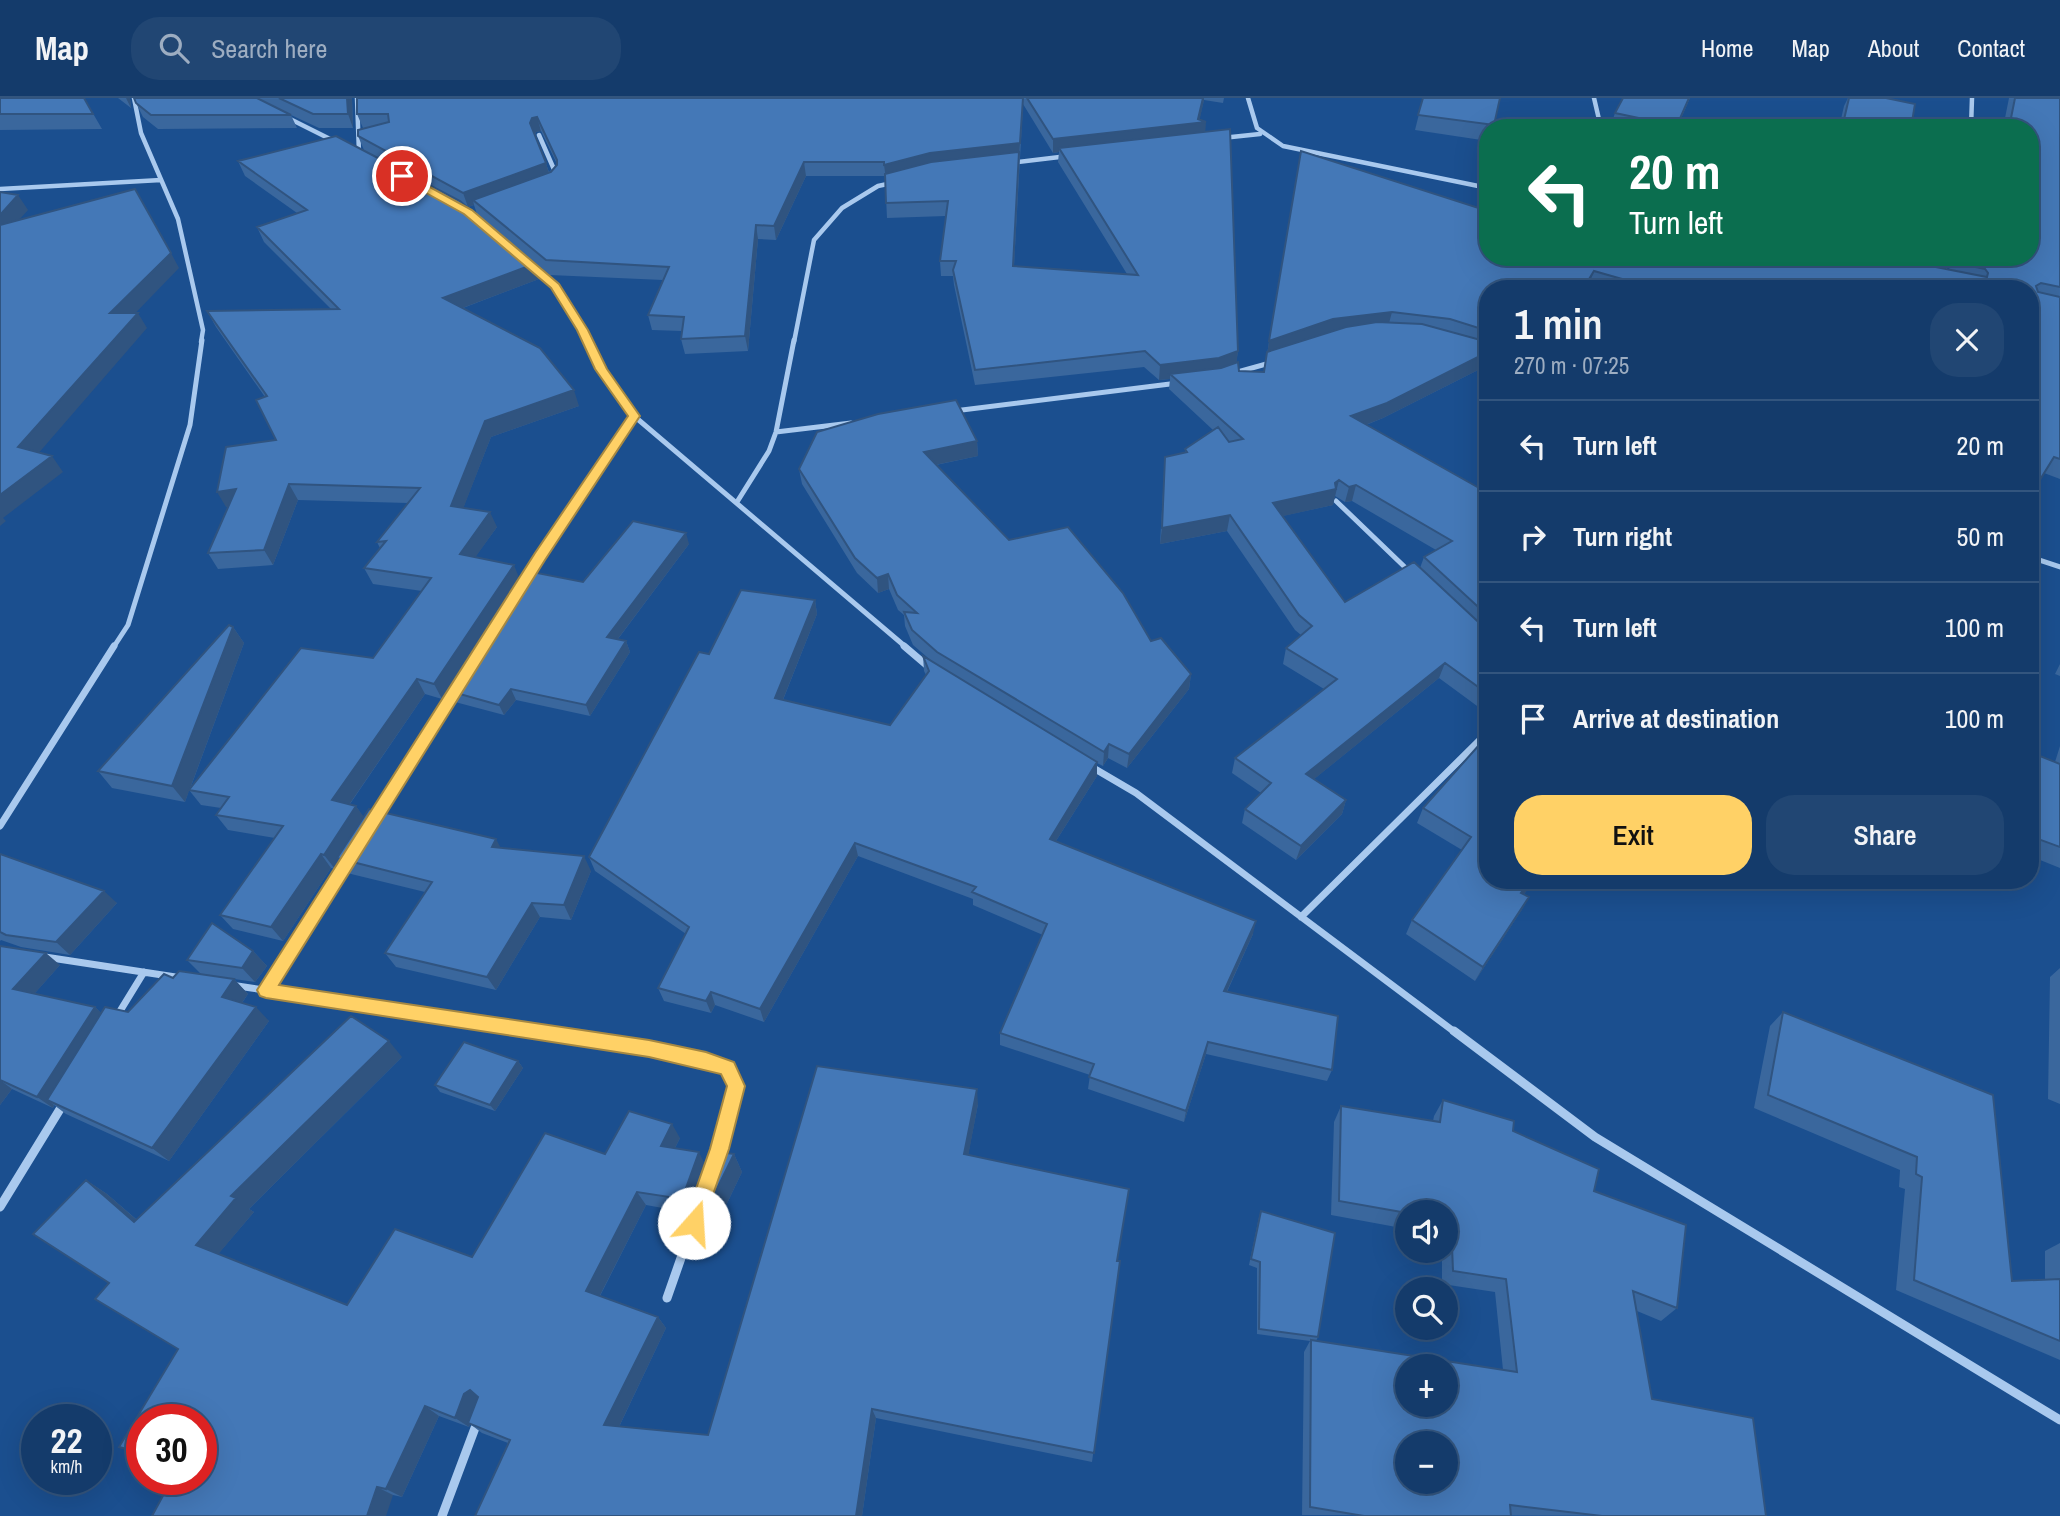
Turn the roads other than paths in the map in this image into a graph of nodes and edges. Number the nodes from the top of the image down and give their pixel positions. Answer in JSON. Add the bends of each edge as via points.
{"nodes":[{"id":1,"x":134,"y":98,"type":"edge"},
{"id":2,"x":357,"y":98,"type":"edge"},
{"id":3,"x":1248,"y":98,"type":"edge"},
{"id":4,"x":1594,"y":98,"type":"edge"},
{"id":5,"x":1972,"y":98,"type":"edge"},
{"id":6,"x":284,"y":116,"type":"edge"},
{"id":7,"x":1599,"y":119,"type":"edge"},
{"id":8,"x":1971,"y":119,"type":"edge"},
{"id":9,"x":1260,"y":134,"type":"junction"},
{"id":10,"x":539,"y":135,"type":"edge"},
{"id":11,"x":1219,"y":139,"type":"edge"},
{"id":12,"x":359,"y":153,"type":"junction"},
{"id":13,"x":1082,"y":155,"type":"edge"},
{"id":14,"x":371,"y":159,"type":"edge"},
{"id":15,"x":999,"y":164,"type":"edge"},
{"id":16,"x":905,"y":179,"type":"edge"},
{"id":17,"x":161,"y":180,"type":"junction"},
{"id":18,"x":553,"y":181,"type":"edge"},
{"id":19,"x":1479,"y":186,"type":"edge"},
{"id":20,"x":0,"y":189,"type":"edge"},
{"id":21,"x":526,"y":261,"type":"edge"},
{"id":22,"x":1284,"y":358,"type":"edge"},
{"id":23,"x":1229,"y":375,"type":"edge"},
{"id":24,"x":1191,"y":382,"type":"edge"},
{"id":25,"x":942,"y":412,"type":"edge"},
{"id":26,"x":634,"y":416,"type":"junction"},
{"id":27,"x":859,"y":422,"type":"edge"},
{"id":28,"x":776,"y":432,"type":"junction"},
{"id":29,"x":1336,"y":501,"type":"edge"},
{"id":30,"x":737,"y":502,"type":"junction"},
{"id":31,"x":2039,"y":560,"type":"edge"},
{"id":32,"x":2060,"y":567,"type":"edge"},
{"id":33,"x":1414,"y":576,"type":"edge"},
{"id":34,"x":518,"y":592,"type":"edge"},
{"id":35,"x":935,"y":672,"type":"edge"},
{"id":36,"x":460,"y":685,"type":"edge"},
{"id":37,"x":1479,"y":738,"type":"edge"},
{"id":38,"x":1080,"y":759,"type":"edge"},
{"id":39,"x":0,"y":826,"type":"edge"},
{"id":40,"x":372,"y":826,"type":"edge"},
{"id":41,"x":357,"y":849,"type":"edge"},
{"id":42,"x":1301,"y":917,"type":"junction"},
{"id":43,"x":32,"y":955,"type":"edge"},
{"id":44,"x":144,"y":972,"type":"junction"},
{"id":45,"x":198,"y":980,"type":"edge"},
{"id":46,"x":225,"y":984,"type":"edge"},
{"id":47,"x":266,"y":990,"type":"junction"},
{"id":48,"x":115,"y":1019,"type":"edge"},
{"id":49,"x":72,"y":1090,"type":"edge"},
{"id":50,"x":711,"y":1174,"type":"edge"},
{"id":51,"x":706,"y":1186,"type":"edge"},
{"id":52,"x":0,"y":1207,"type":"edge"},
{"id":53,"x":667,"y":1298,"type":"dead end"},
{"id":54,"x":484,"y":1407,"type":"edge"},
{"id":55,"x":2059,"y":1422,"type":"edge"},
{"id":56,"x":442,"y":1516,"type":"edge"}],
"edges":[{"from":1,"to":17,"type":"street","via":[[141,134]]},
{"from":2,"to":12,"type":"street"},
{"from":3,"to":9,"type":"street","via":[[1251,119]]},
{"from":4,"to":7,"type":"street"},
{"from":5,"to":8,"type":"street"},
{"from":6,"to":12,"type":"street"},
{"from":9,"to":11,"type":"street"},
{"from":9,"to":19,"type":"street","via":[[1283,146]]},
{"from":10,"to":18,"type":"street","via":[[557,176]]},
{"from":12,"to":14,"type":"street"},
{"from":13,"to":15,"type":"street"},
{"from":16,"to":28,"type":"street","via":[[878,187],[842,208],[814,240]]},
{"from":17,"to":20,"type":"street"},
{"from":17,"to":39,"type":"street","via":[[178,219],[203,330],[190,425],[128,625]]},
{"from":21,"to":26,"type":"street","via":[[555,286],[601,369]]},
{"from":22,"to":23,"type":"street"},
{"from":24,"to":25,"type":"street"},
{"from":26,"to":30,"type":"street"},
{"from":26,"to":34,"type":"street"},
{"from":27,"to":28,"type":"street"},
{"from":28,"to":30,"type":"street"},
{"from":29,"to":33,"type":"street"},
{"from":30,"to":35,"type":"street"},
{"from":31,"to":32,"type":"street"},
{"from":36,"to":40,"type":"street"},
{"from":37,"to":42,"type":"street"},
{"from":38,"to":42,"type":"street","via":[[1136,793]]},
{"from":41,"to":47,"type":"street"},
{"from":42,"to":55,"type":"street","via":[[1595,1137]]},
{"from":43,"to":44,"type":"street"},
{"from":44,"to":45,"type":"street"},
{"from":44,"to":48,"type":"street"},
{"from":46,"to":47,"type":"street"},
{"from":47,"to":50,"type":"street","via":[[649,1048],[727,1068],[736,1086]]},
{"from":49,"to":52,"type":"street"},
{"from":51,"to":53,"type":"street"},
{"from":54,"to":56,"type":"street"}]}
